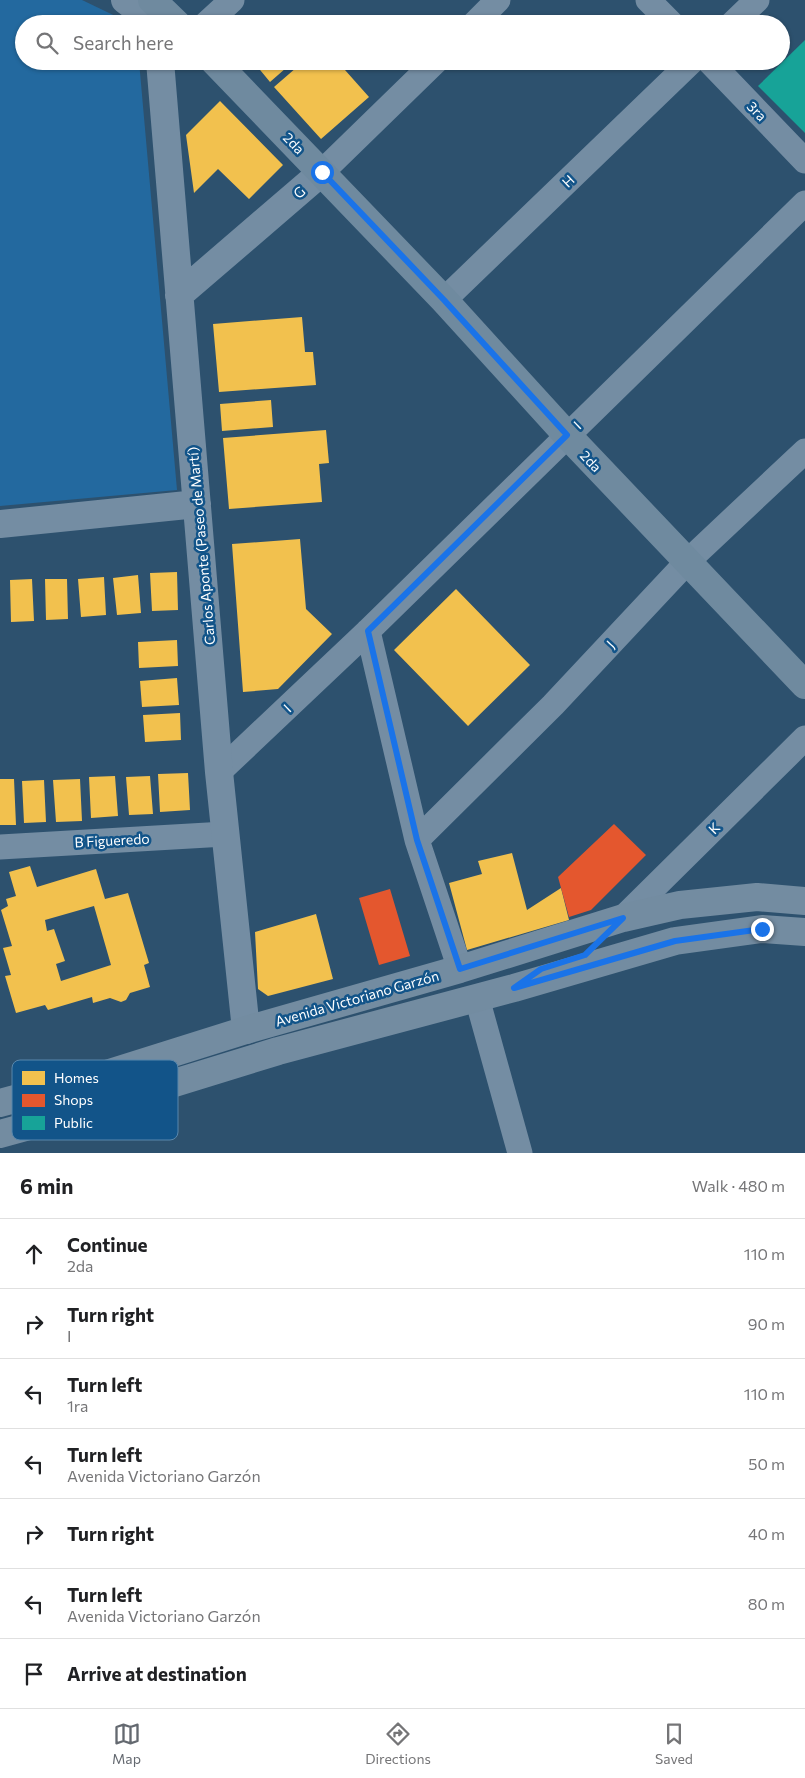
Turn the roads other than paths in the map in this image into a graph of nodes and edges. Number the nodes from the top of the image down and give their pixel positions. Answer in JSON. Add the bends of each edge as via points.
{"nodes":[{"id":1,"x":125,"y":0,"type":"edge"},
{"id":2,"x":152,"y":0,"type":"edge"},
{"id":3,"x":232,"y":0,"type":"edge"},
{"id":4,"x":498,"y":0,"type":"edge"},
{"id":5,"x":648,"y":0,"type":"edge"},
{"id":6,"x":757,"y":0,"type":"edge"},
{"id":7,"x":143,"y":15,"type":"edge"},
{"id":8,"x":168,"y":15,"type":"edge"},
{"id":9,"x":216,"y":15,"type":"edge"},
{"id":10,"x":483,"y":15,"type":"edge"},
{"id":11,"x":663,"y":15,"type":"edge"},
{"id":12,"x":741,"y":15,"type":"edge"},
{"id":13,"x":161,"y":70,"type":"edge"},
{"id":14,"x":223,"y":70,"type":"edge"},
{"id":15,"x":427,"y":70,"type":"edge"},
{"id":16,"x":683,"y":70,"type":"edge"},
{"id":17,"x":718,"y":70,"type":"edge"},
{"id":18,"x":805,"y":161,"type":"edge"},
{"id":19,"x":322,"y":172,"type":"junction"},
{"id":20,"x":805,"y":203,"type":"edge"},
{"id":21,"x":179,"y":295,"type":"junction"},
{"id":22,"x":444,"y":300,"type":"junction"},
{"id":23,"x":567,"y":435,"type":"junction"},
{"id":24,"x":805,"y":451,"type":"edge"},
{"id":25,"x":197,"y":504,"type":"junction"},
{"id":26,"x":0,"y":524,"type":"edge"},
{"id":27,"x":687,"y":562,"type":"junction"},
{"id":28,"x":368,"y":631,"type":"junction"},
{"id":29,"x":805,"y":685,"type":"edge"},
{"id":30,"x":805,"y":738,"type":"edge"},
{"id":31,"x":219,"y":772,"type":"junction"},
{"id":32,"x":225,"y":834,"type":"junction"},
{"id":33,"x":417,"y":840,"type":"junction"},
{"id":34,"x":0,"y":847,"type":"edge"},
{"id":35,"x":805,"y":901,"type":"edge"},
{"id":36,"x":623,"y":918,"type":"junction"},
{"id":37,"x":805,"y":932,"type":"edge"},
{"id":38,"x":460,"y":969,"type":"junction"},
{"id":39,"x":514,"y":988,"type":"junction"},
{"id":40,"x":477,"y":998,"type":"junction"},
{"id":41,"x":246,"y":1030,"type":"junction"},
{"id":42,"x":151,"y":1060,"type":"edge"},
{"id":43,"x":178,"y":1082,"type":"edge"},
{"id":44,"x":520,"y":1153,"type":"edge"}],
"edges":[{"from":1,"to":7,"type":"street"},
{"from":2,"to":8,"type":"main road"},
{"from":3,"to":9,"type":"street"},
{"from":4,"to":10,"type":"street"},
{"from":5,"to":11,"type":"street"},
{"from":6,"to":12,"type":"street"},
{"from":13,"to":21,"type":"street","name":"Carlos Aponte (Paseo de Martí)"},
{"from":14,"to":19,"type":"main road","name":"2da"},
{"from":15,"to":19,"type":"street","name":"G"},
{"from":16,"to":22,"type":"street","name":"H"},
{"from":17,"to":18,"type":"street","name":"3ra"},
{"from":19,"to":21,"type":"street","name":"G"},
{"from":19,"to":22,"type":"main road","name":"2da"},
{"from":20,"to":23,"type":"street","name":"I"},
{"from":21,"to":25,"type":"street","name":"Carlos Aponte (Paseo de Martí)"},
{"from":22,"to":23,"type":"main road","name":"2da"},
{"from":23,"to":27,"type":"main road","name":"2da"},
{"from":23,"to":28,"type":"street","name":"I"},
{"from":24,"to":27,"type":"street","name":"J"},
{"from":25,"to":26,"type":"street"},
{"from":25,"to":31,"type":"street","name":"Carlos Aponte (Paseo de Martí)"},
{"from":27,"to":29,"type":"main road","name":"2da"},
{"from":27,"to":33,"type":"street","name":"J","via":[[553,705]]},
{"from":28,"to":31,"type":"street","name":"I"},
{"from":28,"to":33,"type":"street"},
{"from":30,"to":36,"type":"street","name":"K"},
{"from":31,"to":32,"type":"street","name":"Carlos Aponte (Paseo de Martí)"},
{"from":32,"to":34,"type":"street","name":"B Figueredo"},
{"from":32,"to":41,"type":"street","name":"Carlos Aponte (Paseo de Martí)"},
{"from":33,"to":38,"type":"street"},
{"from":35,"to":36,"type":"main road","name":"Avenida Victoriano Garzón","via":[[738,899],[680,905]]},
{"from":36,"to":38,"type":"main road","name":"Avenida Victoriano Garzón"},
{"from":36,"to":39,"type":"main road","via":[[585,955],[541,969]]},
{"from":37,"to":39,"type":"main road","name":"Avenida Victoriano Garzón","via":[[762,929],[675,941]]},
{"from":38,"to":41,"type":"main road","name":"Avenida Victoriano Garzón"},
{"from":39,"to":40,"type":"main road","name":"Avenida Victoriano Garzón"},
{"from":40,"to":43,"type":"main road","name":"Avenida Victoriano Garzón","via":[[278,1051]]},
{"from":40,"to":44,"type":"street"},
{"from":41,"to":42,"type":"main road","name":"Avenida Victoriano Garzón"}]}
